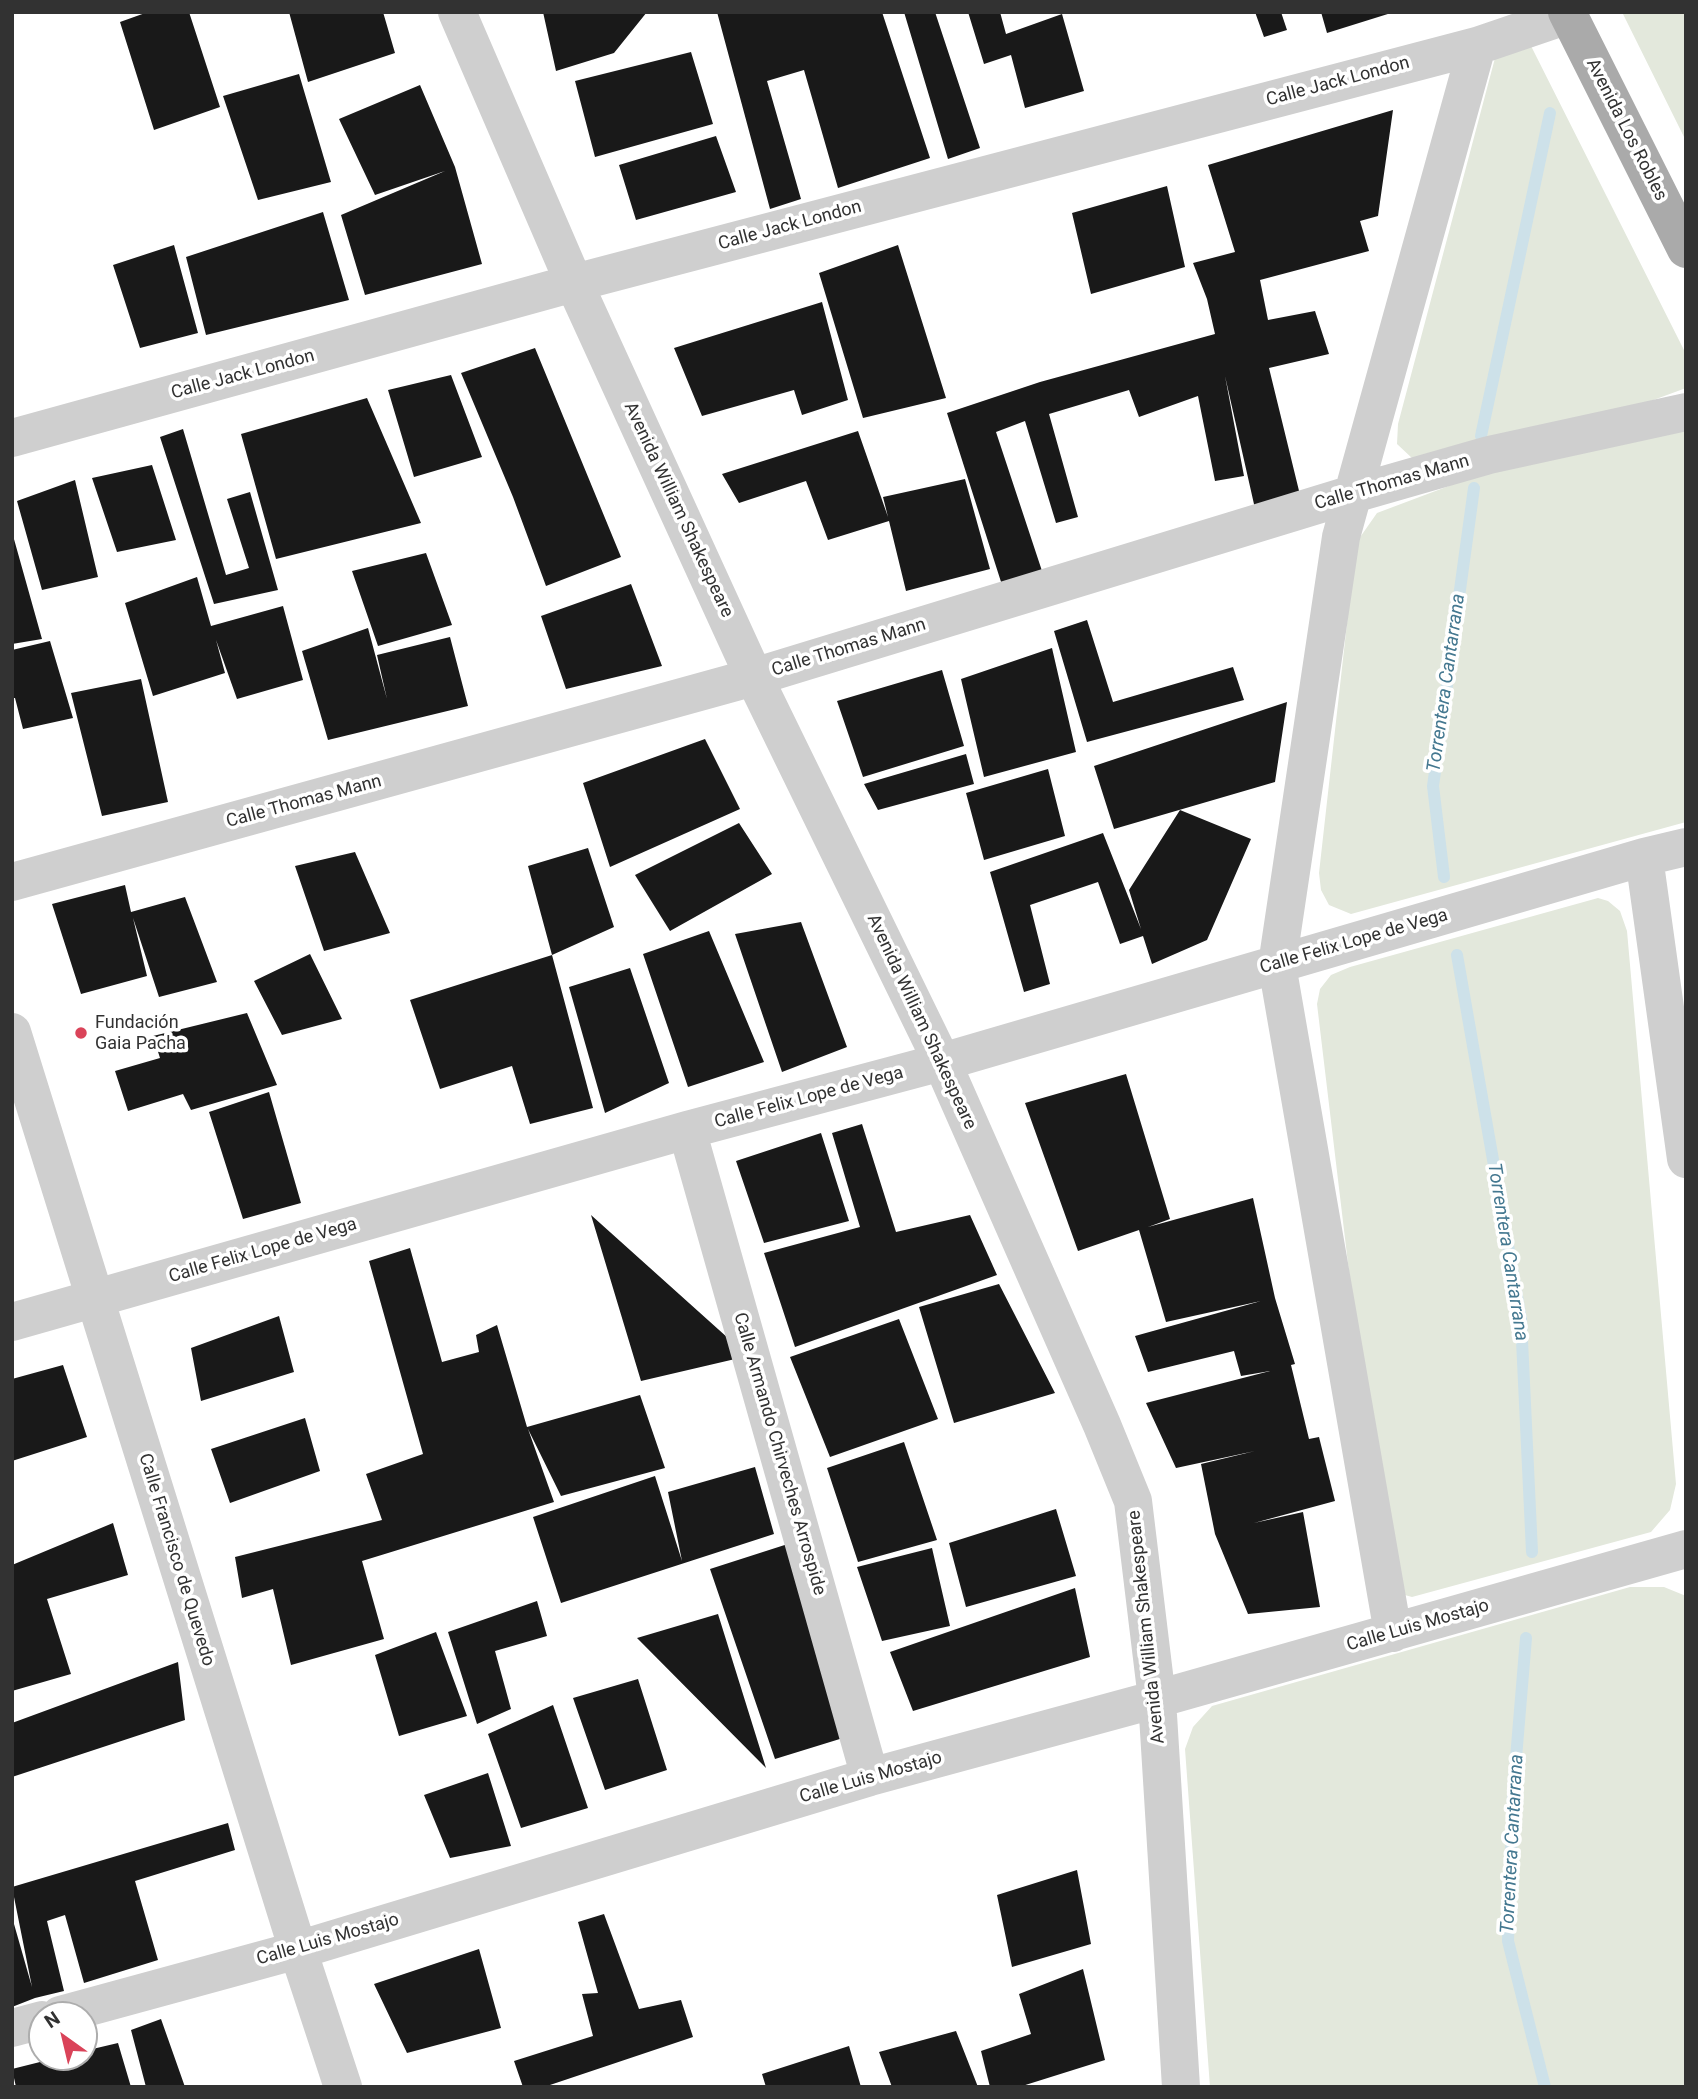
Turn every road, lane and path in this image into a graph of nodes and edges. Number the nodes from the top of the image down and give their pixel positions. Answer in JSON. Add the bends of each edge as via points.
{"nodes":[{"id":1,"x":457,"y":12,"type":"edge"},
{"id":2,"x":1567,"y":13,"type":"edge"},
{"id":3,"x":1476,"y":46,"type":"junction"},
{"id":4,"x":1686,"y":249,"type":"edge"},
{"id":5,"x":574,"y":283,"type":"junction"},
{"id":6,"x":1686,"y":412,"type":"edge"},
{"id":7,"x":12,"y":438,"type":"edge"},
{"id":8,"x":1353,"y":494,"type":"junction"},
{"id":9,"x":754,"y":677,"type":"junction"},
{"id":10,"x":1686,"y":847,"type":"edge"},
{"id":11,"x":1644,"y":857,"type":"junction"},
{"id":12,"x":12,"y":882,"type":"edge"},
{"id":13,"x":1277,"y":965,"type":"junction"},
{"id":14,"x":12,"y":1032,"type":"edge"},
{"id":15,"x":942,"y":1062,"type":"junction"},
{"id":16,"x":687,"y":1130,"type":"junction"},
{"id":17,"x":1686,"y":1159,"type":"edge"},
{"id":18,"x":95,"y":1299,"type":"junction"},
{"id":19,"x":12,"y":1322,"type":"edge"},
{"id":20,"x":1686,"y":1549,"type":"edge"},
{"id":21,"x":1393,"y":1633,"type":"junction"},
{"id":22,"x":1157,"y":1699,"type":"junction"},
{"id":23,"x":870,"y":1777,"type":"junction"},
{"id":24,"x":298,"y":1950,"type":"junction"},
{"id":25,"x":98,"y":2005,"type":"edge"},
{"id":26,"x":343,"y":2087,"type":"edge"},
{"id":27,"x":1181,"y":2087,"type":"edge"}],
"edges":[{"from":1,"to":5,"type":"street","name":"Avenida William Shakespeare"},
{"from":2,"to":3,"type":"street","name":"Calle Jack London"},
{"from":2,"to":4,"type":"main road","name":"Avenida Los Robles"},
{"from":3,"to":5,"type":"street","name":"Calle Jack London"},
{"from":3,"to":8,"type":"street"},
{"from":5,"to":7,"type":"street","name":"Calle Jack London"},
{"from":5,"to":9,"type":"street","name":"Avenida William Shakespeare"},
{"from":6,"to":8,"type":"street","name":"Calle Thomas Mann","via":[[1489,456]]},
{"from":8,"to":9,"type":"street","name":"Calle Thomas Mann"},
{"from":8,"to":13,"type":"street","via":[[1340,537]]},
{"from":9,"to":12,"type":"street","name":"Calle Thomas Mann"},
{"from":9,"to":15,"type":"street","name":"Avenida William Shakespeare"},
{"from":10,"to":11,"type":"street","name":"Calle Felix Lope de Vega"},
{"from":11,"to":13,"type":"street","name":"Calle Felix Lope de Vega"},
{"from":11,"to":17,"type":"street"},
{"from":13,"to":15,"type":"street","name":"Calle Felix Lope de Vega"},
{"from":13,"to":21,"type":"street"},
{"from":14,"to":18,"type":"street","name":"Calle Francisco de Quevedo"},
{"from":15,"to":16,"type":"street","name":"Calle Felix Lope de Vega"},
{"from":15,"to":22,"type":"street","name":"Avenida William Shakespeare","via":[[1133,1501]]},
{"from":16,"to":18,"type":"street","name":"Calle Felix Lope de Vega"},
{"from":16,"to":23,"type":"street","name":"Calle Armando Chirveches Arrospide"},
{"from":18,"to":19,"type":"street","name":"Calle Felix Lope de Vega"},
{"from":18,"to":24,"type":"street","name":"Calle Francisco de Quevedo"},
{"from":20,"to":21,"type":"street","name":"Calle Luis Mostajo"},
{"from":21,"to":22,"type":"street","name":"Calle Luis Mostajo"},
{"from":22,"to":23,"type":"street","name":"Calle Luis Mostajo"},
{"from":22,"to":27,"type":"street","name":"Avenida William Shakespeare"},
{"from":23,"to":24,"type":"street","name":"Calle Luis Mostajo"},
{"from":24,"to":25,"type":"street","name":"Calle Luis Mostajo"},
{"from":24,"to":26,"type":"street","name":"Calle Francisco de Quevedo"}]}
